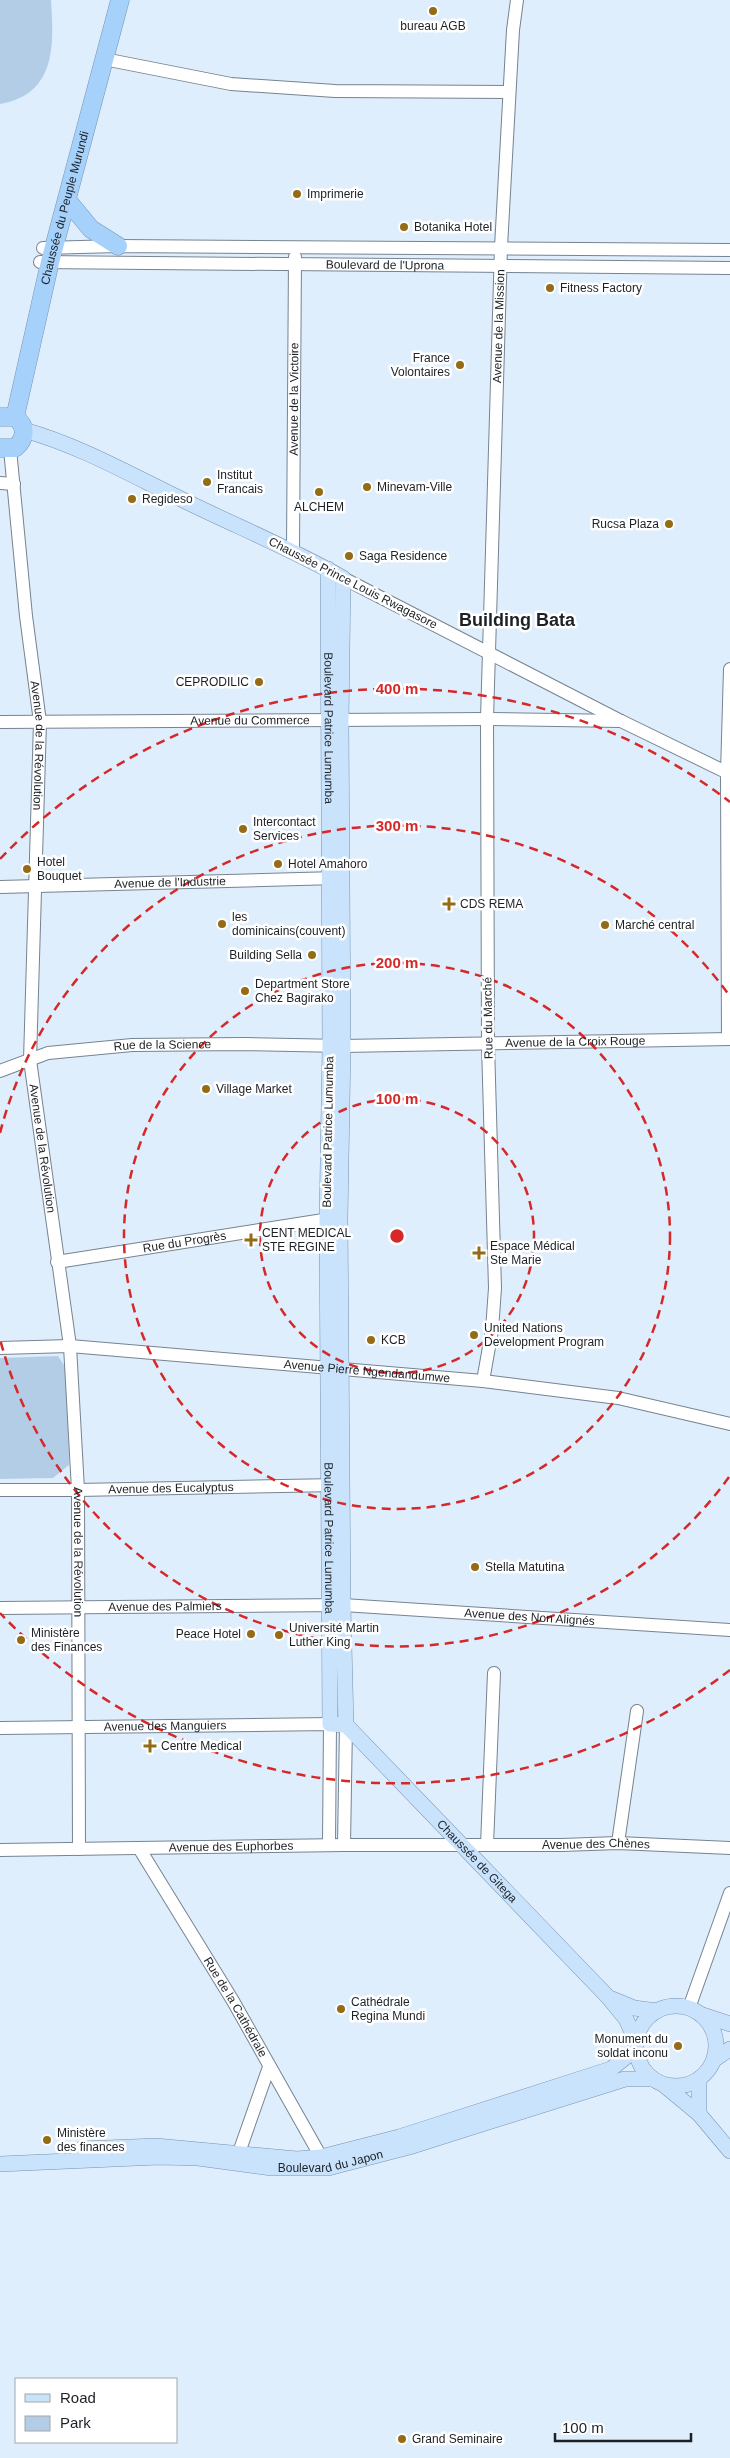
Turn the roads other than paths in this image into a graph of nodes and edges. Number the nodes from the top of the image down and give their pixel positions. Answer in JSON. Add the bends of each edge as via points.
{"nodes":[{"id":1,"x":107,"y":0,"type":"edge"},
{"id":2,"x":120,"y":0,"type":"edge"},
{"id":3,"x":517,"y":0,"type":"edge"},
{"id":4,"x":104,"y":59,"type":"junction"},
{"id":5,"x":509,"y":92,"type":"junction"},
{"id":6,"x":67,"y":200,"type":"junction"},
{"id":7,"x":98,"y":246,"type":"junction"},
{"id":8,"x":118,"y":246,"type":"junction"},
{"id":9,"x":295,"y":247,"type":"junction"},
{"id":10,"x":501,"y":247,"type":"junction"},
{"id":11,"x":730,"y":250,"type":"edge"},
{"id":12,"x":47,"y":255,"type":"junction"},
{"id":13,"x":99,"y":262,"type":"junction"},
{"id":14,"x":295,"y":265,"type":"junction"},
{"id":15,"x":501,"y":266,"type":"junction"},
{"id":16,"x":730,"y":268,"type":"edge"},
{"id":17,"x":11,"y":420,"type":"edge"},
{"id":18,"x":5,"y":449,"type":"edge"},
{"id":19,"x":0,"y":482,"type":"edge"},
{"id":20,"x":14,"y":484,"type":"junction"},
{"id":21,"x":293,"y":550,"type":"junction"},
{"id":22,"x":328,"y":570,"type":"junction"},
{"id":23,"x":344,"y":578,"type":"junction"},
{"id":24,"x":490,"y":654,"type":"junction"},
{"id":25,"x":730,"y":669,"type":"edge"},
{"id":26,"x":487,"y":719,"type":"junction"},
{"id":27,"x":621,"y":721,"type":"junction"},
{"id":28,"x":0,"y":722,"type":"edge"},
{"id":29,"x":40,"y":722,"type":"junction"},
{"id":30,"x":334,"y":722,"type":"junction"},
{"id":31,"x":728,"y":774,"type":"edge"},
{"id":32,"x":335,"y":878,"type":"junction"},
{"id":33,"x":0,"y":887,"type":"edge"},
{"id":34,"x":36,"y":887,"type":"junction"},
{"id":35,"x":729,"y":1039,"type":"edge"},
{"id":36,"x":488,"y":1044,"type":"junction"},
{"id":37,"x":336,"y":1046,"type":"junction"},
{"id":38,"x":30,"y":1060,"type":"junction"},
{"id":39,"x":0,"y":1071,"type":"edge"},
{"id":40,"x":334,"y":1219,"type":"junction"},
{"id":41,"x":57,"y":1262,"type":"junction"},
{"id":42,"x":70,"y":1346,"type":"junction"},
{"id":43,"x":0,"y":1348,"type":"edge"},
{"id":44,"x":335,"y":1368,"type":"junction"},
{"id":45,"x":482,"y":1381,"type":"junction"},
{"id":46,"x":730,"y":1424,"type":"edge"},
{"id":47,"x":335,"y":1485,"type":"junction"},
{"id":48,"x":0,"y":1490,"type":"edge"},
{"id":49,"x":78,"y":1490,"type":"junction"},
{"id":50,"x":336,"y":1605,"type":"junction"},
{"id":51,"x":0,"y":1608,"type":"edge"},
{"id":52,"x":79,"y":1608,"type":"junction"},
{"id":53,"x":730,"y":1630,"type":"edge"},
{"id":54,"x":494,"y":1673,"type":"dead end"},
{"id":55,"x":637,"y":1711,"type":"dead end"},
{"id":56,"x":330,"y":1724,"type":"junction"},
{"id":57,"x":346,"y":1725,"type":"junction"},
{"id":58,"x":0,"y":1728,"type":"edge"},
{"id":59,"x":79,"y":1728,"type":"junction"},
{"id":60,"x":618,"y":1843,"type":"junction"},
{"id":61,"x":329,"y":1845,"type":"junction"},
{"id":62,"x":344,"y":1845,"type":"junction"},
{"id":63,"x":462,"y":1845,"type":"junction"},
{"id":64,"x":487,"y":1845,"type":"junction"},
{"id":65,"x":139,"y":1848,"type":"junction"},
{"id":66,"x":730,"y":1848,"type":"edge"},
{"id":67,"x":79,"y":1849,"type":"junction"},
{"id":68,"x":0,"y":1850,"type":"edge"},
{"id":69,"x":730,"y":1893,"type":"edge"},
{"id":70,"x":608,"y":1997,"type":"junction"},
{"id":71,"x":657,"y":2011,"type":"junction"},
{"id":72,"x":695,"y":2011,"type":"junction"},
{"id":73,"x":730,"y":2024,"type":"edge"},
{"id":74,"x":636,"y":2045,"type":"junction"},
{"id":75,"x":730,"y":2049,"type":"edge"},
{"id":76,"x":715,"y":2059,"type":"junction"},
{"id":77,"x":269,"y":2067,"type":"junction"},
{"id":78,"x":699,"y":2079,"type":"junction"},
{"id":79,"x":657,"y":2082,"type":"junction"},
{"id":80,"x":501,"y":2112,"type":"junction"},
{"id":81,"x":699,"y":2114,"type":"junction"},
{"id":82,"x":730,"y":2151,"type":"edge"},
{"id":83,"x":134,"y":2152,"type":"junction"},
{"id":84,"x":0,"y":2154,"type":"edge"},
{"id":85,"x":236,"y":2159,"type":"junction"},
{"id":86,"x":324,"y":2163,"type":"junction"},
{"id":87,"x":0,"y":2164,"type":"edge"}],
"edges":[{"from":1,"to":12,"type":"highway","name":"Chaussée du Peuple Murundi"},
{"from":2,"to":4,"type":"highway","name":"Chaussée du Peuple Murundi"},
{"from":3,"to":5,"type":"street","name":"Avenue de la Mission"},
{"from":4,"to":5,"type":"street","via":[[231,84],[335,92]]},
{"from":4,"to":6,"type":"highway","name":"Chaussée du Peuple Murundi"},
{"from":5,"to":10,"type":"street","name":"Avenue de la Mission"},
{"from":6,"to":8,"type":"highway","via":[[91,229]]},
{"from":6,"to":12,"type":"highway","name":"Chaussée du Peuple Murundi"},
{"from":7,"to":8,"type":"street","name":"Boulevard de l'Uprona"},
{"from":7,"to":12,"type":"street","name":"Boulevard de l'Uprona"},
{"from":7,"to":13,"type":"street"},
{"from":8,"to":9,"type":"street","name":"Boulevard de l'Uprona"},
{"from":9,"to":10,"type":"street","name":"Boulevard de l'Uprona"},
{"from":9,"to":14,"type":"street","name":"Avenue de la Victoire"},
{"from":10,"to":11,"type":"street","name":"Boulevard de l'Uprona"},
{"from":10,"to":15,"type":"street","name":"Avenue de la Mission"},
{"from":12,"to":13,"type":"street","name":"Boulevard de l'Uprona"},
{"from":12,"to":17,"type":"highway","name":"Chaussée du Peuple Murundi"},
{"from":13,"to":14,"type":"street","name":"Boulevard de l'Uprona"},
{"from":14,"to":15,"type":"street","name":"Boulevard de l'Uprona"},
{"from":14,"to":21,"type":"street","name":"Avenue de la Victoire"},
{"from":15,"to":16,"type":"street","name":"Boulevard de l'Uprona"},
{"from":15,"to":24,"type":"street","name":"Avenue de la Mission"},
{"from":17,"to":18,"type":"highway","via":[[20,444]]},
{"from":17,"to":21,"type":"main road","name":"Chaussée Prince Louis Rwagasore"},
{"from":18,"to":20,"type":"street","name":"Avenue de la Révolution"},
{"from":19,"to":20,"type":"street"},
{"from":20,"to":29,"type":"street","name":"Avenue de la Révolution"},
{"from":21,"to":22,"type":"main road","name":"Chaussée Prince Louis Rwagasore"},
{"from":22,"to":23,"type":"main road","name":"Chaussée Prince Louis Rwagasore"},
{"from":22,"to":30,"type":"main road","name":"Boulevard Patrice Lumumba"},
{"from":23,"to":24,"type":"street","name":"Chaussée Prince Louis Rwagasore"},
{"from":23,"to":30,"type":"main road","name":"Boulevard Patrice Lumumba"},
{"from":24,"to":26,"type":"street","name":"Rue du Marché"},
{"from":24,"to":27,"type":"street","name":"Chaussée Prince Louis Rwagasore"},
{"from":25,"to":31,"type":"street"},
{"from":26,"to":27,"type":"street","name":"Avenue du Commerce"},
{"from":26,"to":30,"type":"street","name":"Avenue du Commerce"},
{"from":26,"to":36,"type":"street","name":"Rue du Marché"},
{"from":27,"to":31,"type":"street","name":"Chaussée Prince Louis Rwagasore"},
{"from":28,"to":29,"type":"street","name":"Avenue du Commerce"},
{"from":29,"to":30,"type":"street","name":"Avenue du Commerce"},
{"from":29,"to":34,"type":"street","name":"Avenue de la Révolution"},
{"from":30,"to":32,"type":"main road","name":"Boulevard Patrice Lumumba"},
{"from":31,"to":35,"type":"street"},
{"from":32,"to":34,"type":"street","name":"Avenue de l'Industrie"},
{"from":32,"to":37,"type":"main road","name":"Boulevard Patrice Lumumba"},
{"from":33,"to":34,"type":"street","name":"Avenue de l'Industrie"},
{"from":34,"to":38,"type":"street","name":"Avenue de la Révolution"},
{"from":35,"to":36,"type":"street","name":"Avenue de la Croix Rouge"},
{"from":36,"to":37,"type":"street","name":"Avenue de la Croix Rouge"},
{"from":36,"to":45,"type":"street","name":"Rue du Marché","via":[[495,1288],[492,1330]]},
{"from":37,"to":38,"type":"street","name":"Rue de la Science","via":[[132,1045],[48,1053]]},
{"from":37,"to":40,"type":"main road","name":"Boulevard Patrice Lumumba"},
{"from":38,"to":39,"type":"street","name":"Rue de la Science"},
{"from":38,"to":41,"type":"street","name":"Avenue de la Révolution"},
{"from":40,"to":41,"type":"street","name":"Rue du Progrès"},
{"from":40,"to":44,"type":"main road","name":"Boulevard Patrice Lumumba"},
{"from":41,"to":42,"type":"street","name":"Avenue de la Révolution"},
{"from":42,"to":43,"type":"street","name":"Avenue Pierre Ngendandumwe"},
{"from":42,"to":44,"type":"street","name":"Avenue Pierre Ngendandumwe"},
{"from":42,"to":49,"type":"street","name":"Avenue de la Révolution"},
{"from":44,"to":45,"type":"street","name":"Avenue Pierre Ngendandumwe"},
{"from":44,"to":47,"type":"main road","name":"Boulevard Patrice Lumumba"},
{"from":45,"to":46,"type":"street","name":"Avenue Pierre Ngendandumwe","via":[[618,1398]]},
{"from":47,"to":49,"type":"street","name":"Avenue des Eucalyptus"},
{"from":47,"to":50,"type":"main road","name":"Boulevard Patrice Lumumba"},
{"from":48,"to":49,"type":"street","name":"Avenue des Eucalyptus"},
{"from":49,"to":52,"type":"street","name":"Avenue de la Révolution"},
{"from":50,"to":52,"type":"street","name":"Avenue des Palmiers"},
{"from":50,"to":53,"type":"street","name":"Avenue des Non Alignés"},
{"from":50,"to":56,"type":"main road","name":"Boulevard Patrice Lumumba"},
{"from":50,"to":57,"type":"main road","name":"Boulevard Patrice Lumumba"},
{"from":51,"to":52,"type":"street","name":"Avenue des Palmiers"},
{"from":52,"to":59,"type":"street","name":"Avenue de la Révolution"},
{"from":54,"to":64,"type":"street"},
{"from":55,"to":60,"type":"street"},
{"from":56,"to":57,"type":"main road"},
{"from":56,"to":59,"type":"street","name":"Avenue des Manguiers"},
{"from":56,"to":61,"type":"street","name":"Boulevard Patrice Lumumba"},
{"from":57,"to":62,"type":"street","name":"Boulevard Patrice Lumumba"},
{"from":57,"to":63,"type":"main road","name":"Chaussée de Gitega"},
{"from":58,"to":59,"type":"street","name":"Avenue des Manguiers"},
{"from":59,"to":67,"type":"street","name":"Avenue de la Révolution"},
{"from":60,"to":64,"type":"street","name":"Avenue des Chènes"},
{"from":60,"to":66,"type":"street","name":"Avenue des Chènes"},
{"from":61,"to":62,"type":"street","name":"Avenue des Euphorbes"},
{"from":61,"to":65,"type":"street","name":"Avenue des Euphorbes"},
{"from":62,"to":63,"type":"street","name":"Avenue des Euphorbes"},
{"from":63,"to":64,"type":"street","name":"Avenue des Chènes"},
{"from":63,"to":70,"type":"main road","name":"Chaussée de Gitega"},
{"from":65,"to":67,"type":"street","name":"Avenue des Euphorbes"},
{"from":65,"to":77,"type":"street","name":"Rue de la Cathédrale","via":[[193,1934]]},
{"from":67,"to":68,"type":"street","name":"Avenue des Euphorbes"},
{"from":69,"to":72,"type":"street"},
{"from":70,"to":71,"type":"main road","name":"Chaussée de Gitega","via":[[634,2008]]},
{"from":70,"to":74,"type":"main road","name":"Chaussée de Gitega","via":[[626,2019]]},
{"from":71,"to":72,"type":"main road","via":[[667,2007]]},
{"from":71,"to":74,"type":"main road","via":[[643,2024]]},
{"from":72,"to":73,"type":"main road"},
{"from":72,"to":76,"type":"main road","via":[[713,2030]]},
{"from":74,"to":79,"type":"main road","via":[[640,2066]]},
{"from":74,"to":80,"type":"main road","name":"Boulevard du Japon","via":[[612,2069]]},
{"from":75,"to":76,"type":"main road"},
{"from":76,"to":78,"type":"main road"},
{"from":77,"to":85,"type":"street"},
{"from":77,"to":86,"type":"street","name":"Rue de la Cathédrale"},
{"from":78,"to":79,"type":"main road","via":[[681,2086]]},
{"from":78,"to":81,"type":"main road"},
{"from":79,"to":80,"type":"main road","name":"Boulevard du Japon","via":[[625,2080]]},
{"from":79,"to":81,"type":"main road"},
{"from":80,"to":86,"type":"main road","name":"Boulevard du Japon","via":[[399,2137]]},
{"from":81,"to":82,"type":"main road"},
{"from":83,"to":84,"type":"main road","name":"Boulevard du Japon"},
{"from":83,"to":85,"type":"main road","name":"Boulevard du Japon","via":[[176,2146]]},
{"from":83,"to":87,"type":"main road","name":"Boulevard du Japon"},
{"from":85,"to":86,"type":"main road","name":"Boulevard du Japon","via":[[297,2159]]}]}
